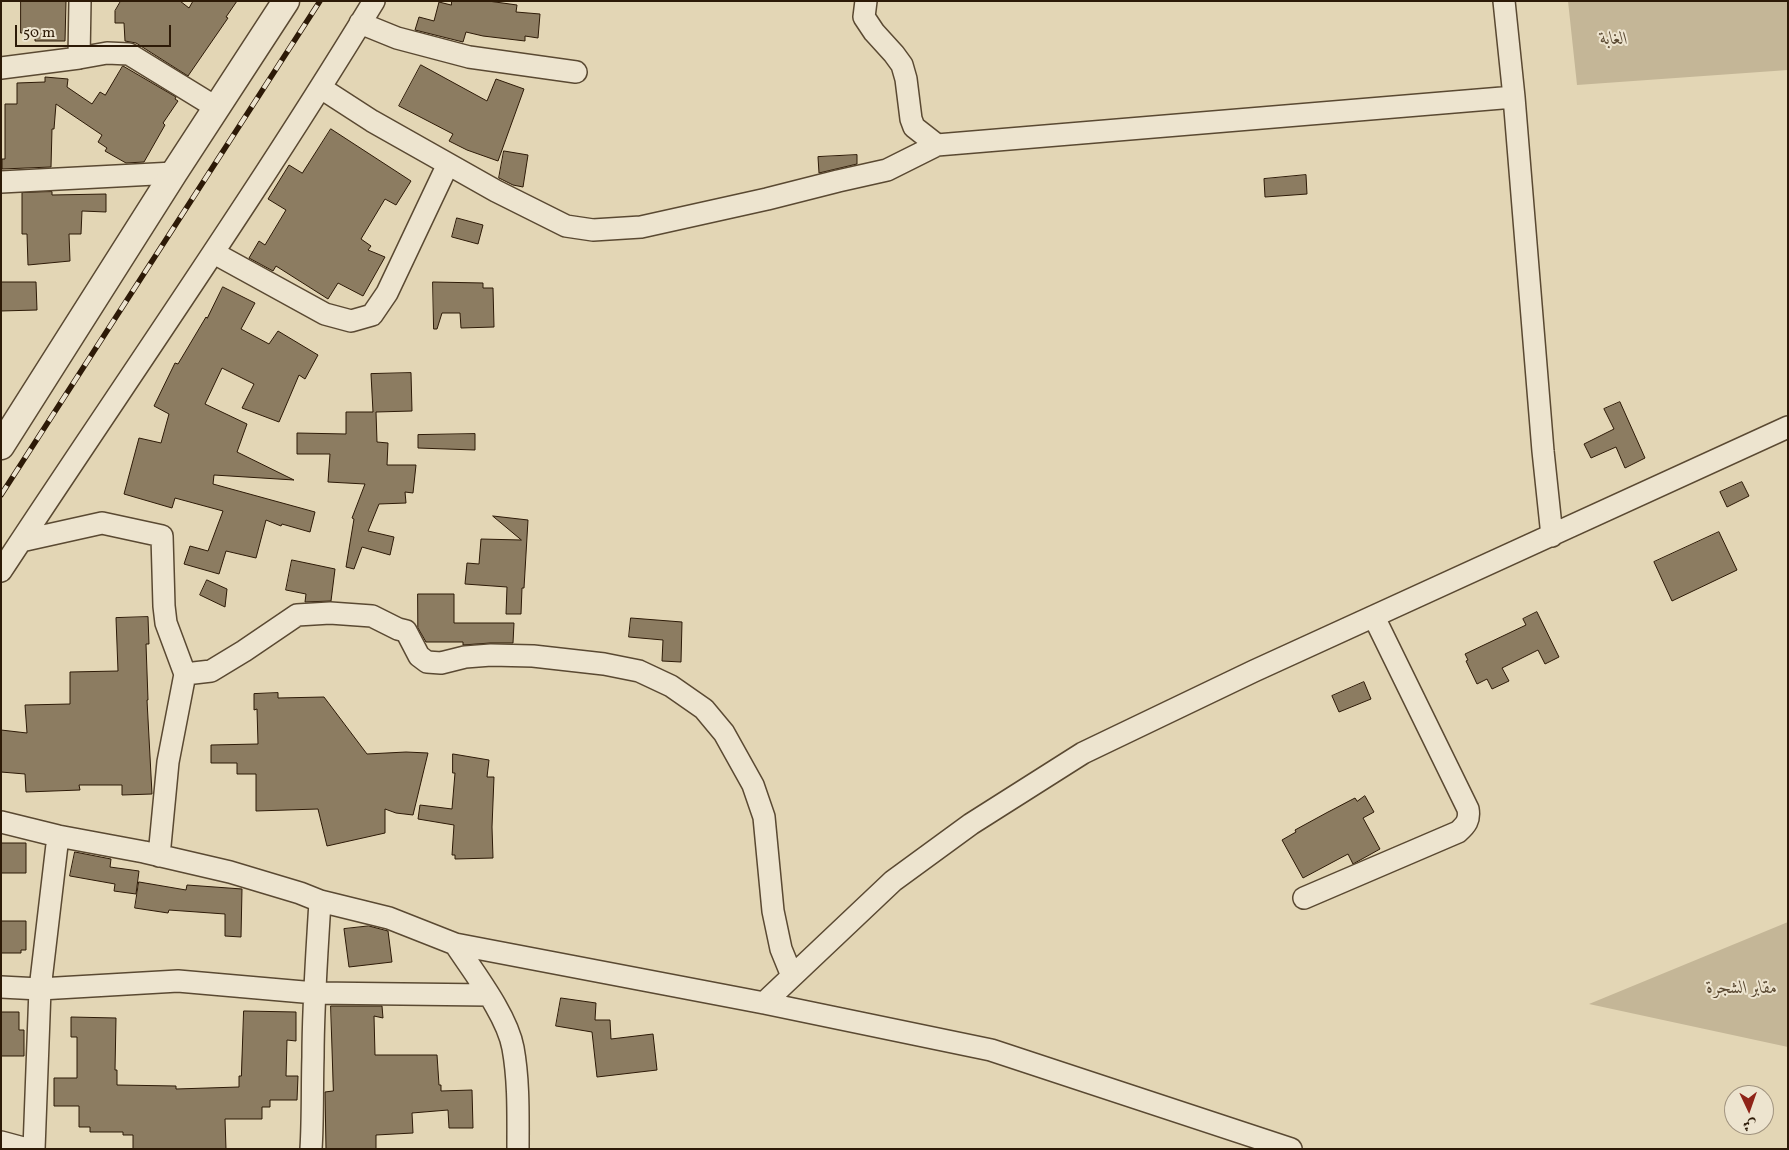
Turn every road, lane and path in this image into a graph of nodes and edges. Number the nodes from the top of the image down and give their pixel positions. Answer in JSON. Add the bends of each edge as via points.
{"nodes":[{"id":1,"x":80,"y":1,"type":"edge"},
{"id":2,"x":286,"y":1,"type":"edge"},
{"id":3,"x":374,"y":1,"type":"edge"},
{"id":4,"x":866,"y":1,"type":"edge"},
{"id":5,"x":1504,"y":1,"type":"edge"},
{"id":6,"x":360,"y":23,"type":"junction"},
{"id":7,"x":79,"y":58,"type":"junction"},
{"id":8,"x":1,"y":68,"type":"edge"},
{"id":9,"x":576,"y":72,"type":"dead end"},
{"id":10,"x":321,"y":88,"type":"junction"},
{"id":11,"x":1514,"y":98,"type":"junction"},
{"id":12,"x":217,"y":108,"type":"junction"},
{"id":13,"x":937,"y":145,"type":"junction"},
{"id":14,"x":448,"y":164,"type":"junction"},
{"id":15,"x":174,"y":173,"type":"junction"},
{"id":16,"x":1,"y":182,"type":"edge"},
{"id":17,"x":214,"y":252,"type":"junction"},
{"id":18,"x":1788,"y":427,"type":"edge"},
{"id":19,"x":1,"y":446,"type":"edge"},
{"id":20,"x":1552,"y":536,"type":"junction"},
{"id":21,"x":21,"y":541,"type":"junction"},
{"id":22,"x":1,"y":571,"type":"edge"},
{"id":23,"x":1374,"y":617,"type":"junction"},
{"id":24,"x":185,"y":674,"type":"junction"},
{"id":25,"x":1,"y":822,"type":"edge"},
{"id":26,"x":58,"y":836,"type":"junction"},
{"id":27,"x":158,"y":856,"type":"junction"},
{"id":28,"x":1304,"y":898,"type":"dead end"},
{"id":29,"x":320,"y":901,"type":"junction"},
{"id":30,"x":455,"y":944,"type":"junction"},
{"id":31,"x":792,"y":976,"type":"junction"},
{"id":32,"x":1,"y":987,"type":"edge"},
{"id":33,"x":40,"y":989,"type":"junction"},
{"id":34,"x":314,"y":993,"type":"junction"},
{"id":35,"x":488,"y":995,"type":"junction"},
{"id":36,"x":764,"y":1003,"type":"junction"},
{"id":37,"x":1,"y":1142,"type":"edge"},
{"id":38,"x":26,"y":1149,"type":"edge"},
{"id":39,"x":34,"y":1149,"type":"edge"},
{"id":40,"x":311,"y":1149,"type":"edge"},
{"id":41,"x":518,"y":1149,"type":"edge"},
{"id":42,"x":1291,"y":1149,"type":"edge"}],
"edges":[{"from":1,"to":7,"type":"street"},
{"from":2,"to":12,"type":"street"},
{"from":3,"to":6,"type":"street"},
{"from":4,"to":13,"type":"street","via":[[864,17],[902,65],[910,119],[914,127]]},
{"from":5,"to":11,"type":"street"},
{"from":6,"to":9,"type":"street","via":[[397,38],[469,57]]},
{"from":6,"to":10,"type":"street"},
{"from":7,"to":8,"type":"street"},
{"from":7,"to":12,"type":"street","via":[[107,52],[129,54]]},
{"from":10,"to":14,"type":"street"},
{"from":10,"to":17,"type":"street"},
{"from":11,"to":13,"type":"street"},
{"from":11,"to":20,"type":"street"},
{"from":12,"to":15,"type":"street"},
{"from":13,"to":14,"type":"street","via":[[887,170],[641,227],[593,230],[566,226]]},
{"from":14,"to":17,"type":"street","via":[[387,293],[372,315],[351,321],[325,314]]},
{"from":15,"to":16,"type":"street"},
{"from":15,"to":19,"type":"street"},
{"from":17,"to":21,"type":"street"},
{"from":18,"to":20,"type":"street"},
{"from":20,"to":23,"type":"street"},
{"from":21,"to":22,"type":"street"},
{"from":21,"to":24,"type":"street","via":[[102,523],[162,536],[166,624]]},
{"from":23,"to":28,"type":"street","via":[[1470,818],[1458,832]]},
{"from":23,"to":31,"type":"street","via":[[1152,719],[1052,772],[971,824],[893,881]]},
{"from":24,"to":27,"type":"street","via":[[168,762]]},
{"from":24,"to":31,"type":"street","via":[[211,671],[297,615],[330,614],[372,616],[406,631],[419,656],[427,662],[441,663],[491,655],[533,656],[640,671],[671,686],[704,710],[724,733],[754,785],[764,817],[773,911],[781,949]]},
{"from":25,"to":26,"type":"street"},
{"from":26,"to":27,"type":"street"},
{"from":26,"to":33,"type":"street"},
{"from":27,"to":29,"type":"street","via":[[230,872]]},
{"from":29,"to":30,"type":"street","via":[[389,918]]},
{"from":29,"to":34,"type":"street"},
{"from":30,"to":35,"type":"street"},
{"from":30,"to":36,"type":"street"},
{"from":31,"to":36,"type":"street"},
{"from":32,"to":33,"type":"street"},
{"from":33,"to":34,"type":"street","via":[[178,981]]},
{"from":33,"to":39,"type":"street"},
{"from":34,"to":35,"type":"street"},
{"from":34,"to":40,"type":"street"},
{"from":35,"to":41,"type":"street","via":[[504,1021],[513,1047]]},
{"from":36,"to":42,"type":"street","via":[[991,1050]]},
{"from":37,"to":38,"type":"street"}]}
